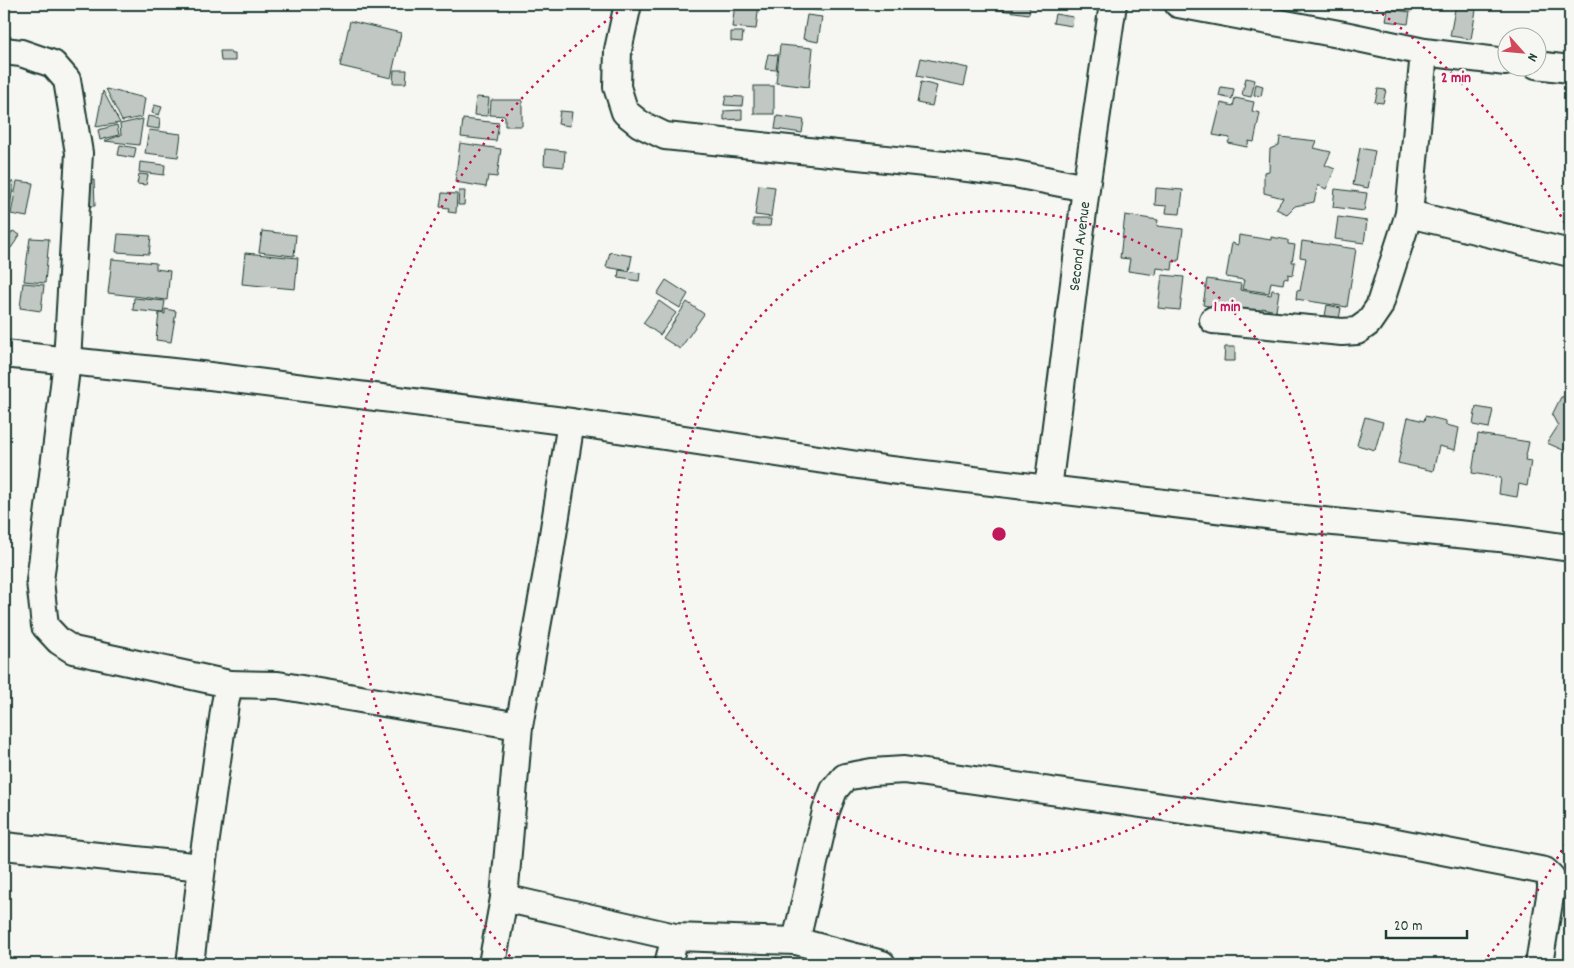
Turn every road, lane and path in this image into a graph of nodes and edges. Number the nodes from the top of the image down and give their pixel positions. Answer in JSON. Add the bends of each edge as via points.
{"nodes":[{"id":1,"x":628,"y":4,"type":"edge"},
{"id":2,"x":1113,"y":4,"type":"edge"},
{"id":3,"x":1178,"y":4,"type":"edge"},
{"id":4,"x":4,"y":51,"type":"edge"},
{"id":5,"x":1424,"y":52,"type":"junction"},
{"id":6,"x":1496,"y":61,"type":"edge"},
{"id":7,"x":1546,"y":66,"type":"edge"},
{"id":8,"x":1570,"y":69,"type":"edge"},
{"id":9,"x":1086,"y":188,"type":"junction"},
{"id":10,"x":1409,"y":214,"type":"junction"},
{"id":11,"x":1570,"y":253,"type":"edge"},
{"id":12,"x":1213,"y":320,"type":"dead end"},
{"id":13,"x":4,"y":354,"type":"edge"},
{"id":14,"x":67,"y":361,"type":"junction"},
{"id":15,"x":571,"y":422,"type":"junction"},
{"id":16,"x":1048,"y":489,"type":"junction"},
{"id":17,"x":1570,"y":548,"type":"edge"},
{"id":18,"x":229,"y":684,"type":"junction"},
{"id":19,"x":519,"y":726,"type":"junction"},
{"id":20,"x":4,"y":846,"type":"edge"},
{"id":21,"x":202,"y":867,"type":"junction"},
{"id":22,"x":504,"y":898,"type":"junction"},
{"id":23,"x":675,"y":938,"type":"junction"},
{"id":24,"x":796,"y":941,"type":"junction"},
{"id":25,"x":190,"y":964,"type":"edge"},
{"id":26,"x":492,"y":964,"type":"edge"},
{"id":27,"x":668,"y":964,"type":"edge"},
{"id":28,"x":882,"y":964,"type":"edge"},
{"id":29,"x":1539,"y":964,"type":"edge"}],
"edges":[{"from":1,"to":9,"type":"street","via":[[618,50],[618,87],[622,104],[625,112],[640,124],[665,136],[944,165]]},
{"from":2,"to":9,"type":"street","name":"Second Avenue"},
{"from":3,"to":5,"type":"street"},
{"from":4,"to":14,"type":"street","via":[[22,52],[53,64],[67,80],[79,153]]},
{"from":5,"to":6,"type":"street"},
{"from":5,"to":10,"type":"street"},
{"from":7,"to":8,"type":"street"},
{"from":9,"to":16,"type":"street","name":"Second Avenue"},
{"from":10,"to":11,"type":"street"},
{"from":10,"to":12,"type":"street","via":[[1379,307],[1358,331]]},
{"from":13,"to":14,"type":"street"},
{"from":14,"to":15,"type":"street"},
{"from":14,"to":18,"type":"street","via":[[40,581],[46,626],[59,641],[73,650]]},
{"from":15,"to":16,"type":"street","via":[[891,470]]},
{"from":15,"to":19,"type":"street"},
{"from":16,"to":17,"type":"street"},
{"from":18,"to":19,"type":"street","via":[[278,685]]},
{"from":18,"to":21,"type":"street"},
{"from":19,"to":22,"type":"street"},
{"from":20,"to":21,"type":"street"},
{"from":21,"to":25,"type":"street"},
{"from":22,"to":23,"type":"street"},
{"from":22,"to":26,"type":"street"},
{"from":23,"to":24,"type":"street"},
{"from":23,"to":27,"type":"street"},
{"from":24,"to":28,"type":"street"},
{"from":24,"to":29,"type":"street","via":[[826,811],[834,790],[845,777],[904,770],[1365,836],[1545,871],[1551,877],[1551,890]]}]}
